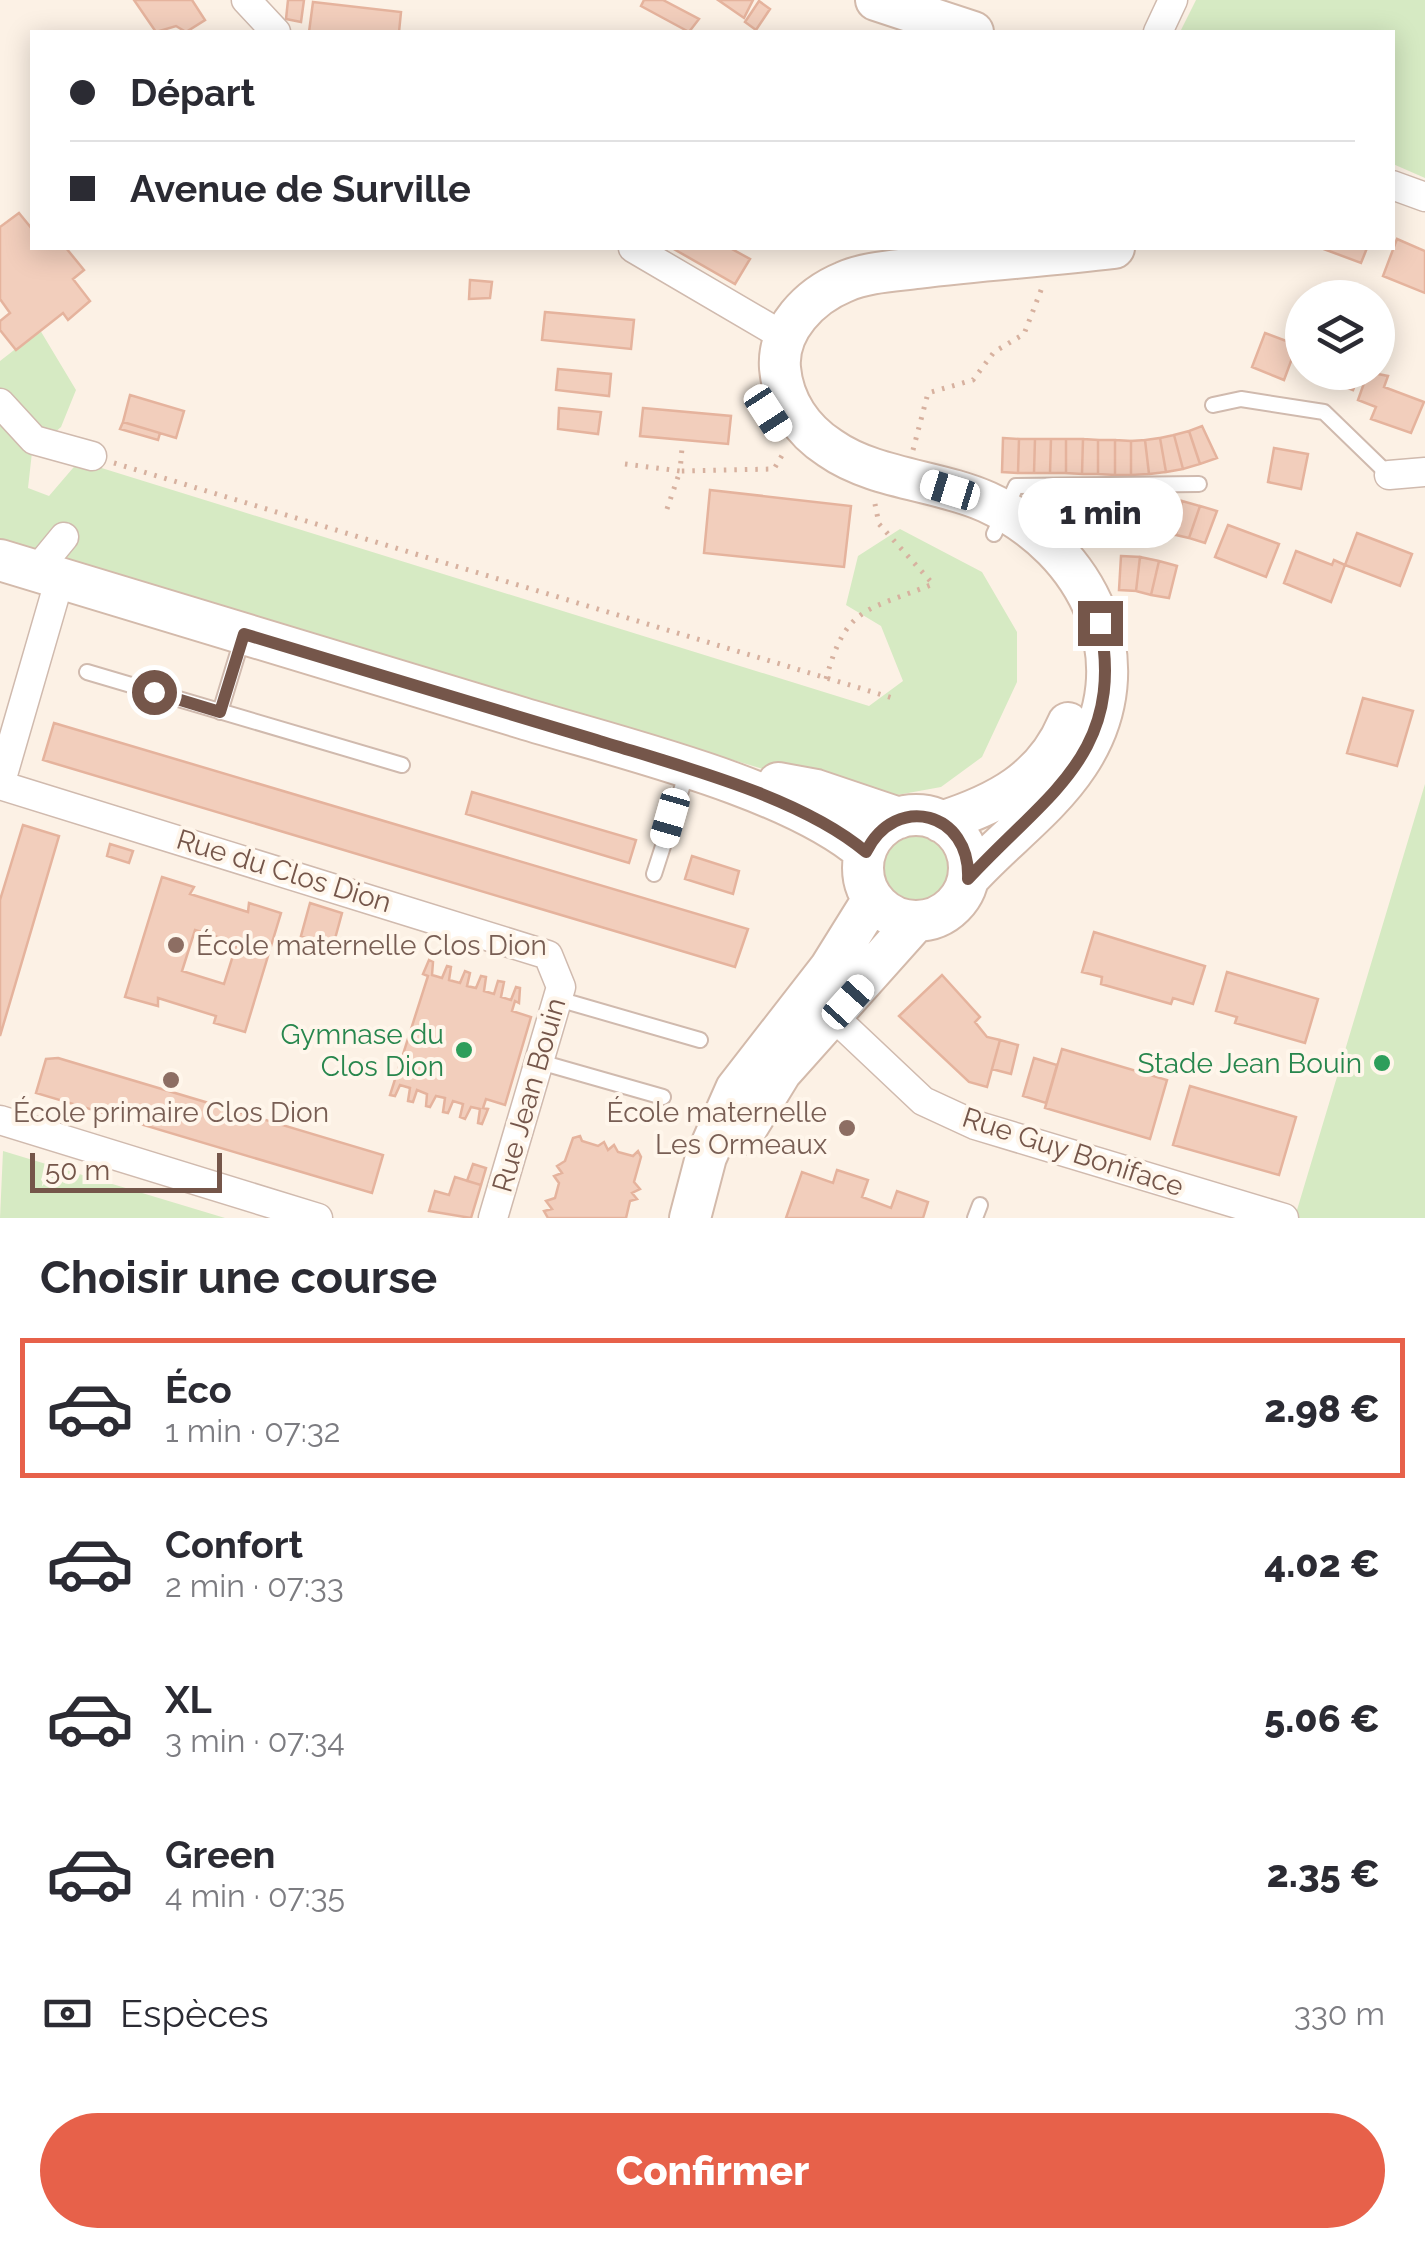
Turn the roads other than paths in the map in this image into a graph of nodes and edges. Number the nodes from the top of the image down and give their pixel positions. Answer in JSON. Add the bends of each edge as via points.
{"nodes":[{"id":1,"x":246,"y":0,"type":"edge"},
{"id":2,"x":876,"y":0,"type":"edge"},
{"id":3,"x":1173,"y":0,"type":"edge"},
{"id":4,"x":274,"y":30,"type":"edge"},
{"id":5,"x":967,"y":30,"type":"edge"},
{"id":6,"x":1159,"y":30,"type":"edge"},
{"id":7,"x":1395,"y":185,"type":"edge"},
{"id":8,"x":1425,"y":197,"type":"edge"},
{"id":9,"x":636,"y":250,"type":"edge"},
{"id":10,"x":890,"y":250,"type":"edge"},
{"id":11,"x":1097,"y":250,"type":"edge"},
{"id":12,"x":775,"y":331,"type":"junction"},
{"id":13,"x":0,"y":403,"type":"edge"},
{"id":14,"x":1212,"y":405,"type":"dead end"},
{"id":15,"x":92,"y":456,"type":"road end"},
{"id":16,"x":1425,"y":472,"type":"edge"},
{"id":17,"x":1388,"y":475,"type":"joint"},
{"id":18,"x":1200,"y":484,"type":"dead end"},
{"id":19,"x":999,"y":523,"type":"junction"},
{"id":20,"x":64,"y":536,"type":"dead end"},
{"id":21,"x":32,"y":570,"type":"edge"},
{"id":22,"x":244,"y":634,"type":"junction"},
{"id":23,"x":87,"y":672,"type":"dead end"},
{"id":24,"x":220,"y":712,"type":"junction"},
{"id":25,"x":402,"y":766,"type":"dead end"},
{"id":26,"x":688,"y":768,"type":"junction"},
{"id":27,"x":0,"y":785,"type":"edge"},
{"id":28,"x":899,"y":818,"type":"junction"},
{"id":29,"x":941,"y":822,"type":"junction"},
{"id":30,"x":866,"y":852,"type":"junction"},
{"id":31,"x":654,"y":874,"type":"dead end"},
{"id":32,"x":968,"y":879,"type":"junction"},
{"id":33,"x":873,"y":900,"type":"junction"},
{"id":34,"x":915,"y":922,"type":"junction"},
{"id":35,"x":557,"y":986,"type":"junction"},
{"id":36,"x":834,"y":1018,"type":"junction"},
{"id":37,"x":700,"y":1040,"type":"dead end"},
{"id":38,"x":540,"y":1062,"type":"junction"},
{"id":39,"x":663,"y":1097,"type":"dead end"},
{"id":40,"x":0,"y":1120,"type":"edge"},
{"id":41,"x":318,"y":1218,"type":"edge"},
{"id":42,"x":493,"y":1218,"type":"edge"},
{"id":43,"x":690,"y":1218,"type":"edge"},
{"id":44,"x":714,"y":1218,"type":"edge"},
{"id":45,"x":1284,"y":1218,"type":"edge"}],
"edges":[{"from":1,"to":4,"type":"street"},
{"from":2,"to":5,"type":"street"},
{"from":3,"to":6,"type":"street"},
{"from":7,"to":8,"type":"street"},
{"from":9,"to":12,"type":"street"},
{"from":10,"to":12,"type":"street","via":[[839,259],[806,276],[784,296]]},
{"from":11,"to":12,"type":"street","via":[[847,280]]},
{"from":12,"to":19,"type":"street","via":[[789,404],[806,430],[833,451]]},
{"from":12,"to":19,"type":"street","via":[[756,351],[758,378],[788,446],[822,472]]},
{"from":13,"to":15,"type":"street","via":[[34,440]]},
{"from":14,"to":17,"type":"lane","via":[[1241,398],[1324,412]]},
{"from":16,"to":17,"type":"street"},
{"from":18,"to":19,"type":"lane","via":[[1016,486]]},
{"from":19,"to":29,"type":"street","via":[[1064,602],[1078,650],[1075,707],[1058,747],[1033,776],[980,809]]},
{"from":19,"to":32,"type":"street","via":[[1041,534],[1088,590],[1105,649],[1102,714],[1058,791]]},
{"from":20,"to":21,"type":"street"},
{"from":21,"to":22,"type":"street"},
{"from":21,"to":27,"type":"street"},
{"from":22,"to":24,"type":"lane"},
{"from":22,"to":26,"type":"street"},
{"from":23,"to":24,"type":"lane"},
{"from":24,"to":25,"type":"lane"},
{"from":26,"to":28,"type":"street","via":[[816,790]]},
{"from":26,"to":30,"type":"street","via":[[810,816]]},
{"from":26,"to":31,"type":"lane"},
{"from":27,"to":35,"type":"street","name":"Rue du Clos Dion","via":[[524,944],[548,955]]},
{"from":28,"to":29,"type":"street"},
{"from":28,"to":30,"type":"street","via":[[885,825]]},
{"from":29,"to":32,"type":"street","via":[[964,846]]},
{"from":30,"to":33,"type":"street","via":[[862,868]]},
{"from":32,"to":34,"type":"street","via":[[950,910]]},
{"from":33,"to":34,"type":"street"},
{"from":33,"to":43,"type":"street","via":[[830,968],[736,1089],[706,1157]]},
{"from":34,"to":36,"type":"street"},
{"from":35,"to":37,"type":"lane"},
{"from":35,"to":38,"type":"street","name":"Rue Jean Bouin"},
{"from":36,"to":44,"type":"street","via":[[750,1115]]},
{"from":36,"to":45,"type":"street","name":"Rue Guy Boniface","via":[[923,1101],[975,1125]]},
{"from":38,"to":39,"type":"lane"},
{"from":38,"to":42,"type":"street","name":"Rue Jean Bouin"},
{"from":40,"to":41,"type":"street"}]}
